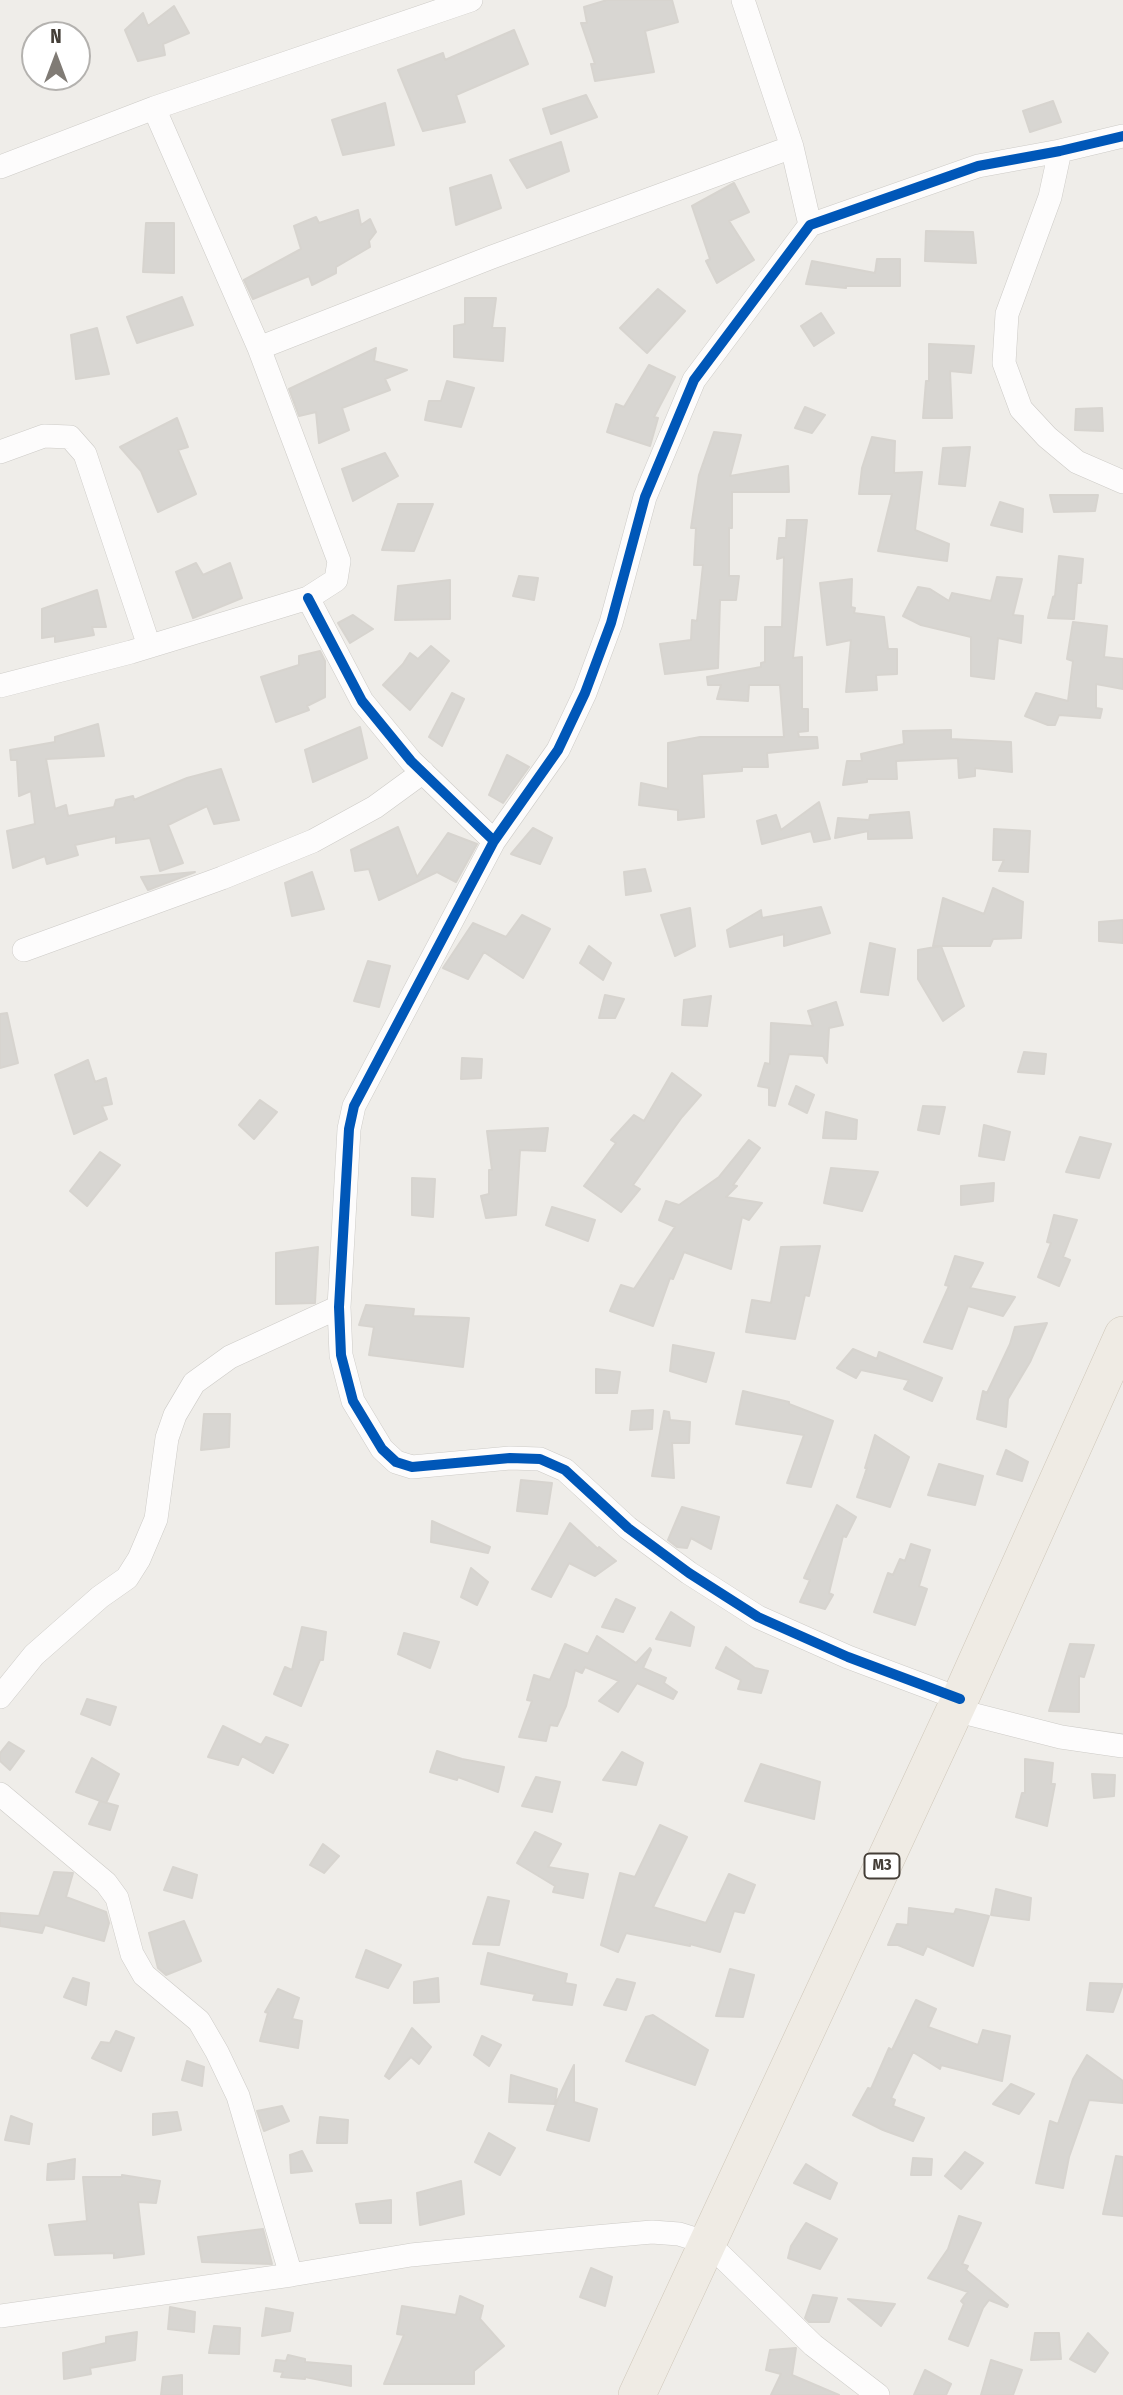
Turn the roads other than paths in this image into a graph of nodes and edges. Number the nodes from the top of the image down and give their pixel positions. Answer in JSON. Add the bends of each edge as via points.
{"nodes":[{"id":1,"x":471,"y":0,"type":"edge"},
{"id":2,"x":743,"y":0,"type":"edge"},
{"id":3,"x":154,"y":108,"type":"junction"},
{"id":4,"x":1123,"y":136,"type":"edge"},
{"id":5,"x":792,"y":148,"type":"junction"},
{"id":6,"x":1059,"y":151,"type":"junction"},
{"id":7,"x":0,"y":167,"type":"edge"},
{"id":8,"x":810,"y":225,"type":"junction"},
{"id":9,"x":259,"y":348,"type":"junction"},
{"id":10,"x":0,"y":452,"type":"edge"},
{"id":11,"x":1123,"y":482,"type":"edge"},
{"id":12,"x":309,"y":598,"type":"junction"},
{"id":13,"x":149,"y":646,"type":"junction"},
{"id":14,"x":0,"y":686,"type":"edge"},
{"id":15,"x":423,"y":772,"type":"junction"},
{"id":16,"x":494,"y":841,"type":"junction"},
{"id":17,"x":24,"y":950,"type":"dead end"},
{"id":18,"x":339,"y":1307,"type":"junction"},
{"id":19,"x":1123,"y":1335,"type":"edge"},
{"id":20,"x":0,"y":1696,"type":"edge"},
{"id":21,"x":957,"y":1704,"type":"junction"},
{"id":22,"x":1123,"y":1746,"type":"edge"},
{"id":23,"x":0,"y":1794,"type":"edge"},
{"id":24,"x":708,"y":2243,"type":"junction"},
{"id":25,"x":291,"y":2275,"type":"junction"},
{"id":26,"x":0,"y":2316,"type":"edge"},
{"id":27,"x":637,"y":2395,"type":"edge"},
{"id":28,"x":878,"y":2395,"type":"edge"}],
"edges":[{"from":1,"to":3,"type":"street"},
{"from":2,"to":5,"type":"street"},
{"from":3,"to":7,"type":"street"},
{"from":3,"to":9,"type":"street"},
{"from":4,"to":6,"type":"street"},
{"from":5,"to":8,"type":"street"},
{"from":5,"to":9,"type":"street"},
{"from":6,"to":8,"type":"street","via":[[978,166]]},
{"from":6,"to":11,"type":"street","via":[[1050,197],[1007,314],[1004,363],[1021,409],[1047,437],[1077,462]]},
{"from":8,"to":16,"type":"street","via":[[694,380],[645,497],[611,623],[585,693],[558,750]]},
{"from":9,"to":12,"type":"street","via":[[340,561],[337,580]]},
{"from":10,"to":13,"type":"street","via":[[44,436],[70,437],[85,454]]},
{"from":12,"to":13,"type":"street"},
{"from":12,"to":15,"type":"street","via":[[362,701]]},
{"from":13,"to":14,"type":"street"},
{"from":15,"to":16,"type":"street"},
{"from":15,"to":17,"type":"street","via":[[375,807],[313,841]]},
{"from":16,"to":18,"type":"street","via":[[354,1106]]},
{"from":18,"to":20,"type":"street","via":[[230,1357],[194,1383],[167,1438],[156,1519],[139,1559],[127,1578],[34,1655]]},
{"from":18,"to":21,"type":"street","via":[[341,1355],[353,1401],[382,1450],[396,1462],[412,1467],[540,1459],[565,1470],[628,1528],[758,1617]]},
{"from":19,"to":21,"type":"main road","number":"M3"},
{"from":21,"to":22,"type":"street","via":[[1061,1737]]},
{"from":21,"to":24,"type":"main road","number":"M3"},
{"from":23,"to":25,"type":"street","via":[[106,1883],[117,1898],[132,1954],[144,1975],[199,2021],[238,2096]]},
{"from":24,"to":25,"type":"street","via":[[652,2232],[411,2255]]},
{"from":24,"to":27,"type":"main road","number":"M3"},
{"from":24,"to":28,"type":"street","via":[[813,2345]]},
{"from":25,"to":26,"type":"street"}]}
